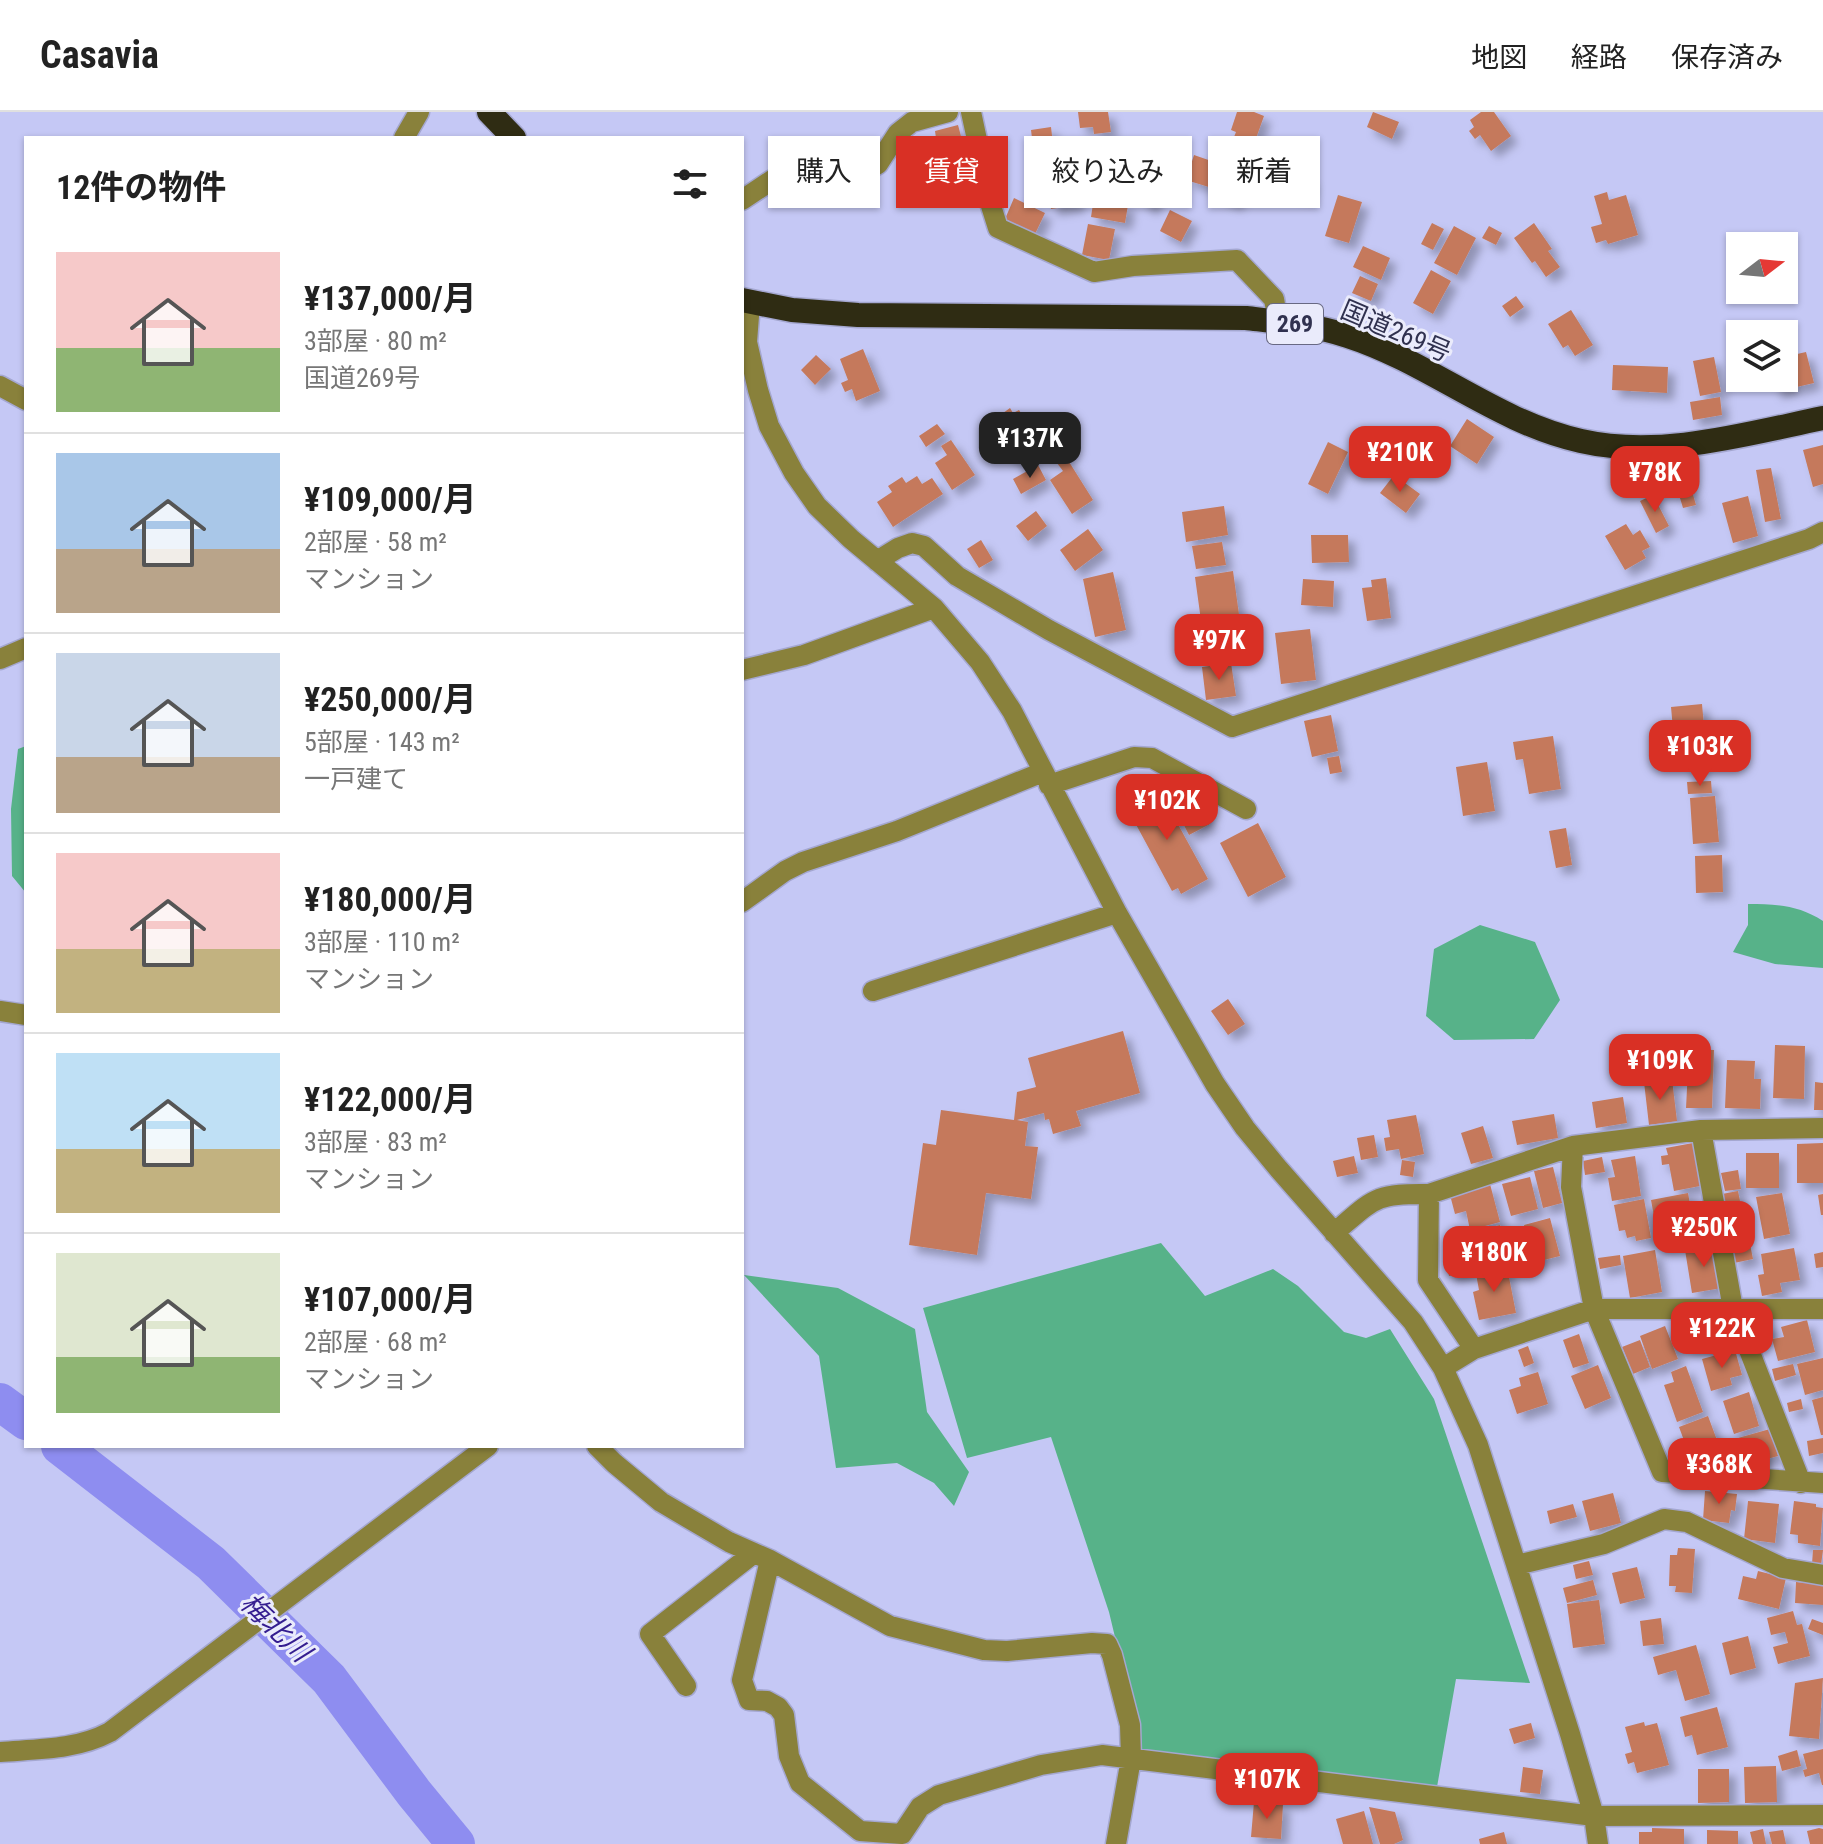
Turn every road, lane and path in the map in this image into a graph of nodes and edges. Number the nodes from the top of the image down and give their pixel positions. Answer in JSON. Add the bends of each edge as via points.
{"nodes":[{"id":1,"x":419,"y":112,"type":"edge"},
{"id":2,"x":489,"y":112,"type":"edge"},
{"id":3,"x":948,"y":112,"type":"edge"},
{"id":4,"x":971,"y":112,"type":"edge"},
{"id":5,"x":405,"y":136,"type":"edge"},
{"id":6,"x":512,"y":136,"type":"edge"},
{"id":7,"x":744,"y":199,"type":"edge"},
{"id":8,"x":746,"y":302,"type":"edge"},
{"id":9,"x":1278,"y":322,"type":"junction"},
{"id":10,"x":0,"y":386,"type":"edge"},
{"id":11,"x":24,"y":399,"type":"edge"},
{"id":12,"x":1823,"y":418,"type":"edge"},
{"id":13,"x":1823,"y":532,"type":"edge"},
{"id":14,"x":877,"y":561,"type":"junction"},
{"id":15,"x":934,"y":608,"type":"junction"},
{"id":16,"x":24,"y":649,"type":"edge"},
{"id":17,"x":0,"y":659,"type":"edge"},
{"id":18,"x":744,"y":670,"type":"edge"},
{"id":19,"x":1046,"y":778,"type":"junction"},
{"id":20,"x":1246,"y":809,"type":"dead end"},
{"id":21,"x":744,"y":901,"type":"edge"},
{"id":22,"x":1117,"y":913,"type":"junction"},
{"id":23,"x":873,"y":991,"type":"dead end"},
{"id":24,"x":0,"y":1011,"type":"edge"},
{"id":25,"x":24,"y":1015,"type":"edge"},
{"id":26,"x":1823,"y":1128,"type":"edge"},
{"id":27,"x":1701,"y":1130,"type":"junction"},
{"id":28,"x":1573,"y":1146,"type":"junction"},
{"id":29,"x":1429,"y":1194,"type":"junction"},
{"id":30,"x":1334,"y":1233,"type":"junction"},
{"id":31,"x":1594,"y":1309,"type":"junction"},
{"id":32,"x":1733,"y":1309,"type":"junction"},
{"id":33,"x":1823,"y":1309,"type":"edge"},
{"id":34,"x":1474,"y":1349,"type":"junction"},
{"id":35,"x":1443,"y":1368,"type":"junction"},
{"id":36,"x":485,"y":1448,"type":"edge"},
{"id":37,"x":599,"y":1448,"type":"edge"},
{"id":38,"x":1801,"y":1483,"type":"junction"},
{"id":39,"x":1823,"y":1483,"type":"edge"},
{"id":40,"x":762,"y":1556,"type":"junction"},
{"id":41,"x":1517,"y":1565,"type":"junction"},
{"id":42,"x":1823,"y":1575,"type":"edge"},
{"id":43,"x":686,"y":1686,"type":"dead end"},
{"id":44,"x":0,"y":1752,"type":"edge"},
{"id":45,"x":1131,"y":1759,"type":"junction"},
{"id":46,"x":1823,"y":1815,"type":"edge"},
{"id":47,"x":1594,"y":1816,"type":"junction"},
{"id":48,"x":1116,"y":1844,"type":"edge"},
{"id":49,"x":1598,"y":1844,"type":"edge"}],
"edges":[{"from":1,"to":5,"type":"street"},
{"from":2,"to":6,"type":"highway"},
{"from":3,"to":7,"type":"street","via":[[912,122],[878,164],[862,173],[803,173],[772,180]]},
{"from":4,"to":9,"type":"street","via":[[979,168],[998,228],[1094,272],[1237,260],[1274,299]]},
{"from":8,"to":9,"type":"highway","name":"国道269号","number":"269","via":[[858,315]]},
{"from":8,"to":14,"type":"street","via":[[747,342],[769,426],[817,506]]},
{"from":9,"to":12,"type":"highway","name":"国道269号","number":"269","via":[[1348,336],[1544,431],[1583,442],[1675,445]]},
{"from":10,"to":11,"type":"street"},
{"from":13,"to":14,"type":"street","via":[[1232,727],[1023,615],[957,576],[924,546],[912,543]]},
{"from":14,"to":15,"type":"street"},
{"from":15,"to":18,"type":"street","via":[[804,655]]},
{"from":15,"to":19,"type":"street","via":[[980,662]]},
{"from":16,"to":17,"type":"street"},
{"from":19,"to":20,"type":"street","via":[[1134,757],[1152,758]]},
{"from":19,"to":21,"type":"street","via":[[803,862]]},
{"from":19,"to":22,"type":"street"},
{"from":22,"to":23,"type":"street"},
{"from":22,"to":30,"type":"street","via":[[1215,1084],[1253,1138]]},
{"from":24,"to":25,"type":"street"},
{"from":26,"to":27,"type":"street"},
{"from":27,"to":28,"type":"street"},
{"from":27,"to":32,"type":"street"},
{"from":28,"to":29,"type":"street"},
{"from":28,"to":31,"type":"street","via":[[1571,1187]]},
{"from":29,"to":30,"type":"street","via":[[1374,1198]]},
{"from":29,"to":34,"type":"street","via":[[1428,1280]]},
{"from":30,"to":35,"type":"street","via":[[1413,1322]]},
{"from":31,"to":32,"type":"street"},
{"from":31,"to":34,"type":"street"},
{"from":31,"to":38,"type":"street","via":[[1662,1472]]},
{"from":32,"to":33,"type":"street"},
{"from":32,"to":38,"type":"street"},
{"from":34,"to":35,"type":"street"},
{"from":35,"to":41,"type":"street","via":[[1478,1445]]},
{"from":36,"to":44,"type":"street","via":[[110,1732],[89,1743]]},
{"from":37,"to":40,"type":"street","via":[[661,1502]]},
{"from":38,"to":39,"type":"street"},
{"from":40,"to":43,"type":"street","via":[[650,1634]]},
{"from":40,"to":45,"type":"street","via":[[890,1626],[984,1650],[1107,1644],[1130,1725]]},
{"from":40,"to":45,"type":"street","via":[[744,1691],[749,1700],[778,1707],[800,1783],[860,1831],[902,1834],[927,1800],[1041,1765],[1102,1755]]},
{"from":41,"to":42,"type":"street","via":[[1604,1544],[1664,1519],[1687,1522],[1783,1568]]},
{"from":41,"to":47,"type":"street"},
{"from":45,"to":47,"type":"street"},
{"from":45,"to":48,"type":"street"},
{"from":46,"to":47,"type":"street"},
{"from":47,"to":49,"type":"street"}]}
